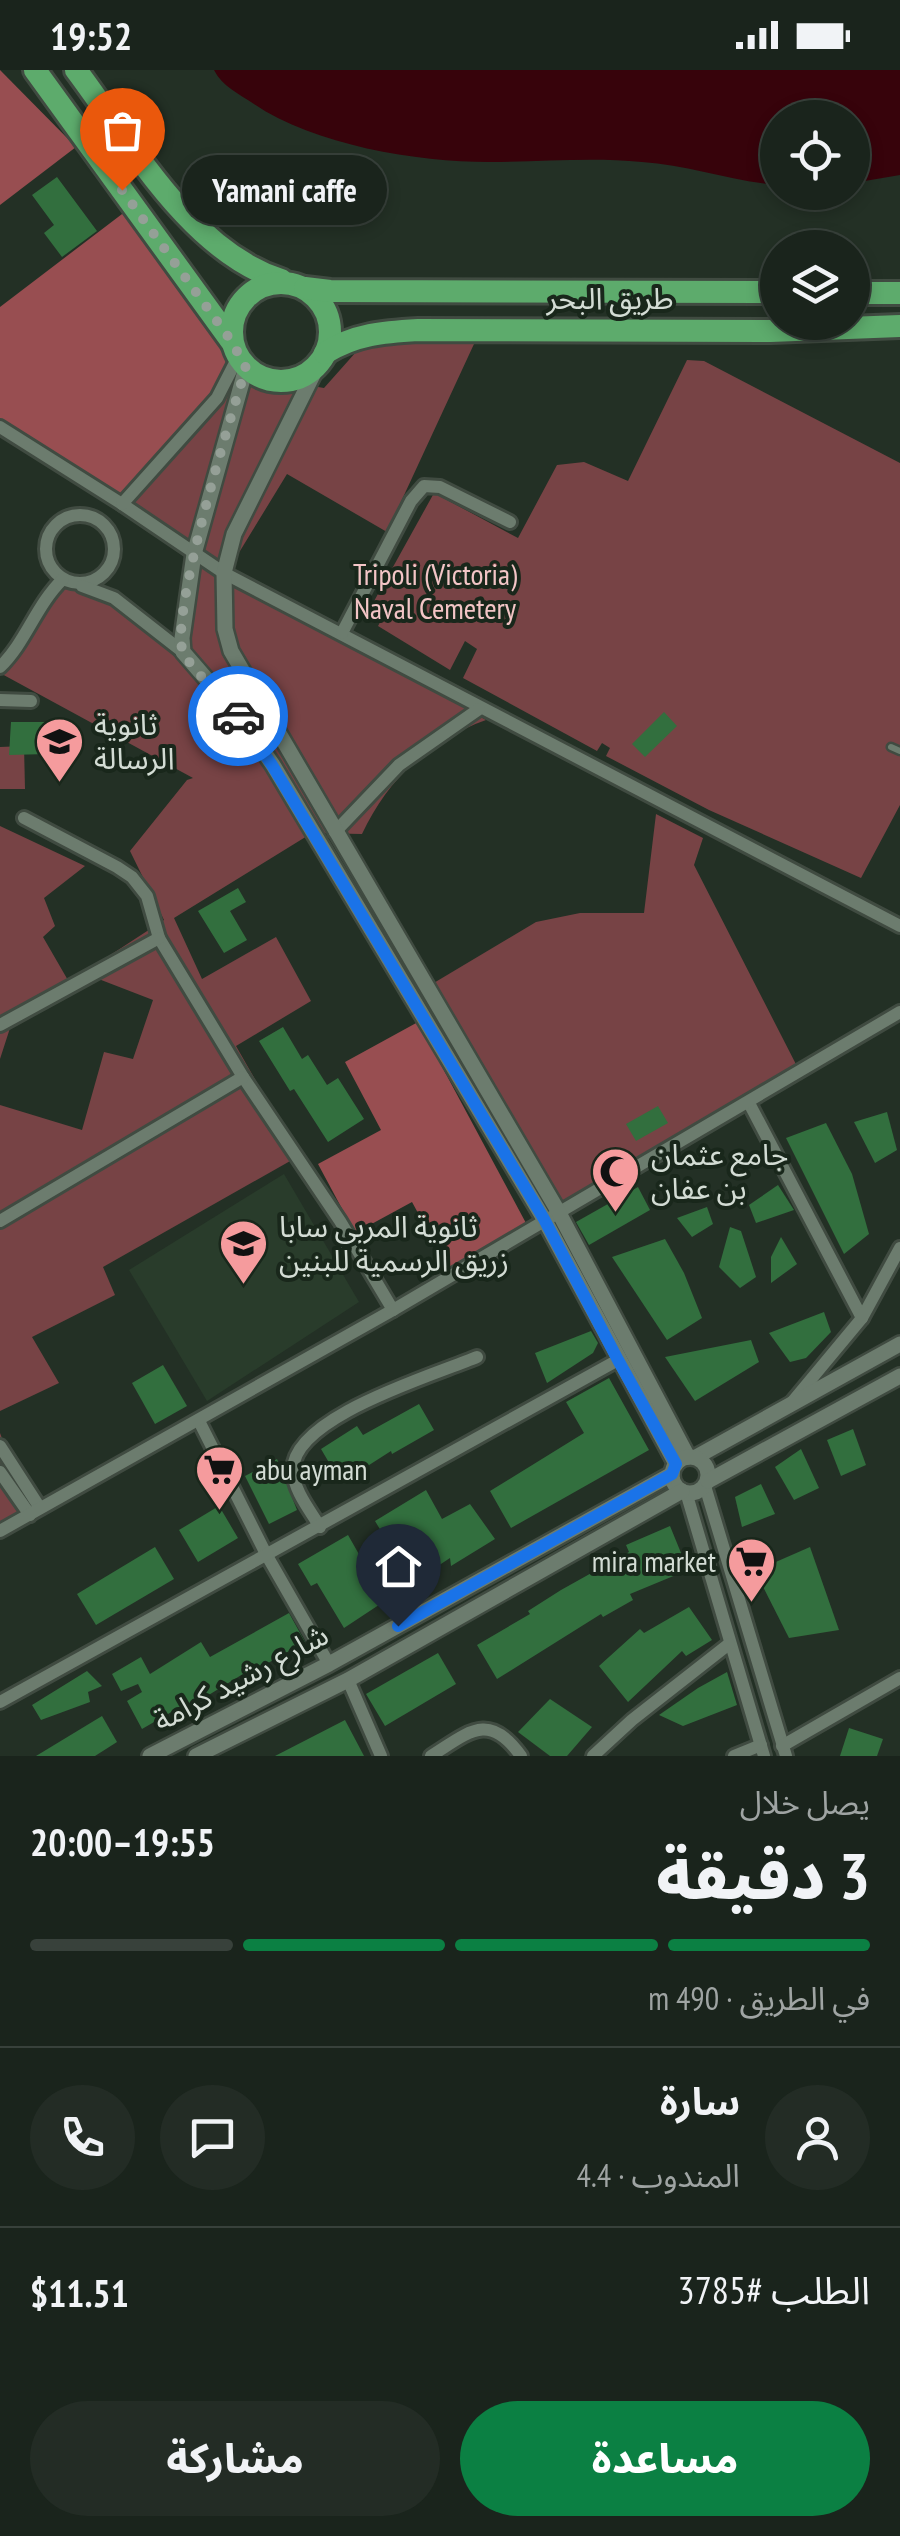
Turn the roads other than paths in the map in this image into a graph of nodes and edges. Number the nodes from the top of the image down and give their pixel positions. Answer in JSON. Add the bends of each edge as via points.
{"nodes":[{"id":1,"x":35,"y":70,"type":"edge"},
{"id":2,"x":76,"y":70,"type":"edge"},
{"id":3,"x":297,"y":285,"type":"junction"},
{"id":4,"x":760,"y":292,"type":"edge"},
{"id":5,"x":870,"y":292,"type":"edge"},
{"id":6,"x":900,"y":293,"type":"edge"},
{"id":7,"x":900,"y":326,"type":"edge"},
{"id":8,"x":239,"y":356,"type":"junction"},
{"id":9,"x":322,"y":358,"type":"junction"},
{"id":10,"x":0,"y":428,"type":"edge"},
{"id":11,"x":122,"y":504,"type":"junction"},
{"id":12,"x":510,"y":522,"type":"dead end"},
{"id":13,"x":194,"y":554,"type":"junction"},
{"id":14,"x":111,"y":564,"type":"junction"},
{"id":15,"x":224,"y":573,"type":"junction"},
{"id":16,"x":69,"y":581,"type":"junction"},
{"id":17,"x":114,"y":598,"type":"junction"},
{"id":18,"x":181,"y":623,"type":"junction"},
{"id":19,"x":153,"y":626,"type":"junction"},
{"id":20,"x":342,"y":633,"type":"junction"},
{"id":21,"x":183,"y":652,"type":"junction"},
{"id":22,"x":0,"y":667,"type":"edge"},
{"id":23,"x":0,"y":700,"type":"edge"},
{"id":24,"x":31,"y":701,"type":"dead end"},
{"id":25,"x":479,"y":709,"type":"junction"},
{"id":26,"x":892,"y":748,"type":"dead end"},
{"id":27,"x":900,"y":752,"type":"edge"},
{"id":28,"x":24,"y":818,"type":"dead end"},
{"id":29,"x":335,"y":832,"type":"junction"},
{"id":30,"x":900,"y":926,"type":"edge"},
{"id":31,"x":159,"y":938,"type":"junction"},
{"id":32,"x":900,"y":1012,"type":"edge"},
{"id":33,"x":0,"y":1025,"type":"edge"},
{"id":34,"x":243,"y":1077,"type":"junction"},
{"id":35,"x":749,"y":1103,"type":"junction"},
{"id":36,"x":551,"y":1215,"type":"junction"},
{"id":37,"x":0,"y":1221,"type":"edge"},
{"id":38,"x":900,"y":1248,"type":"edge"},
{"id":39,"x":394,"y":1310,"type":"junction"},
{"id":40,"x":862,"y":1318,"type":"junction"},
{"id":41,"x":900,"y":1344,"type":"edge"},
{"id":42,"x":477,"y":1357,"type":"dead end"},
{"id":43,"x":618,"y":1360,"type":"junction"},
{"id":44,"x":900,"y":1376,"type":"edge"},
{"id":45,"x":791,"y":1403,"type":"junction"},
{"id":46,"x":199,"y":1420,"type":"junction"},
{"id":47,"x":0,"y":1446,"type":"edge"},
{"id":48,"x":683,"y":1463,"type":"junction"},
{"id":49,"x":0,"y":1472,"type":"edge"},
{"id":50,"x":706,"y":1483,"type":"junction"},
{"id":51,"x":684,"y":1492,"type":"junction"},
{"id":52,"x":35,"y":1511,"type":"junction"},
{"id":53,"x":320,"y":1527,"type":"junction"},
{"id":54,"x":0,"y":1531,"type":"edge"},
{"id":55,"x":266,"y":1554,"type":"junction"},
{"id":56,"x":729,"y":1644,"type":"junction"},
{"id":57,"x":328,"y":1664,"type":"junction"},
{"id":58,"x":900,"y":1678,"type":"edge"},
{"id":59,"x":348,"y":1680,"type":"junction"},
{"id":60,"x":0,"y":1702,"type":"edge"},
{"id":61,"x":762,"y":1750,"type":"edge"},
{"id":62,"x":784,"y":1751,"type":"edge"},
{"id":63,"x":150,"y":1756,"type":"edge"},
{"id":64,"x":196,"y":1756,"type":"edge"},
{"id":65,"x":381,"y":1756,"type":"edge"},
{"id":66,"x":431,"y":1756,"type":"edge"},
{"id":67,"x":521,"y":1756,"type":"edge"},
{"id":68,"x":593,"y":1756,"type":"edge"},
{"id":69,"x":734,"y":1756,"type":"edge"}],
"edges":[{"from":1,"to":8,"type":"highway"},
{"from":2,"to":3,"type":"highway","name":"طريق البحر","via":[[188,218],[253,271]]},
{"from":3,"to":4,"type":"highway","name":"طريق البحر","via":[[330,291]]},
{"from":3,"to":8,"type":"highway","via":[[273,282],[245,297],[231,326]]},
{"from":3,"to":9,"type":"highway","via":[[325,309],[330,338]]},
{"from":5,"to":6,"type":"highway"},
{"from":7,"to":9,"type":"highway","name":"طريق البحر","via":[[418,330],[372,333]]},
{"from":8,"to":9,"type":"highway","via":[[258,376],[284,381]]},
{"from":8,"to":11,"type":"street","via":[[218,398]]},
{"from":8,"to":13,"type":"street"},
{"from":9,"to":15,"type":"street","via":[[234,534]]},
{"from":10,"to":11,"type":"street"},
{"from":11,"to":13,"type":"street"},
{"from":12,"to":20,"type":"street","via":[[440,487],[424,486]]},
{"from":13,"to":15,"type":"street"},
{"from":13,"to":18,"type":"street"},
{"from":14,"to":16,"type":"street","via":[[100,578]]},
{"from":14,"to":16,"type":"street","via":[[114,540],[108,530],[100,521],[76,516],[49,537],[48,561]]},
{"from":14,"to":17,"type":"street"},
{"from":15,"to":20,"type":"street"},
{"from":15,"to":29,"type":"street","via":[[230,651]]},
{"from":16,"to":17,"type":"street"},
{"from":16,"to":22,"type":"street","via":[[45,598]]},
{"from":17,"to":19,"type":"street"},
{"from":18,"to":19,"type":"street"},
{"from":18,"to":21,"type":"street"},
{"from":19,"to":21,"type":"street"},
{"from":20,"to":25,"type":"street"},
{"from":21,"to":36,"type":"street","via":[[272,765]]},
{"from":23,"to":24,"type":"street"},
{"from":25,"to":29,"type":"street","via":[[399,765]]},
{"from":25,"to":30,"type":"street"},
{"from":26,"to":27,"type":"lane"},
{"from":28,"to":31,"type":"street","via":[[132,878],[148,896]]},
{"from":29,"to":36,"type":"street"},
{"from":31,"to":33,"type":"street"},
{"from":31,"to":34,"type":"street"},
{"from":32,"to":35,"type":"street"},
{"from":34,"to":37,"type":"street"},
{"from":34,"to":39,"type":"street"},
{"from":35,"to":36,"type":"street"},
{"from":35,"to":40,"type":"street"},
{"from":36,"to":39,"type":"street"},
{"from":36,"to":43,"type":"street"},
{"from":36,"to":48,"type":"street"},
{"from":38,"to":40,"type":"street"},
{"from":39,"to":46,"type":"street"},
{"from":40,"to":45,"type":"street"},
{"from":41,"to":45,"type":"street","name":"شارع رشيد كرامة"},
{"from":42,"to":53,"type":"street","via":[[346,1411],[306,1440],[293,1467],[295,1481]]},
{"from":43,"to":48,"type":"street"},
{"from":43,"to":53,"type":"street"},
{"from":44,"to":50,"type":"street"},
{"from":45,"to":48,"type":"street","name":"شارع رشيد كرامة"},
{"from":46,"to":52,"type":"street"},
{"from":46,"to":55,"type":"street"},
{"from":47,"to":52,"type":"street"},
{"from":48,"to":50,"type":"street","via":[[706,1466]]},
{"from":48,"to":51,"type":"street","via":[[677,1487]]},
{"from":48,"to":57,"type":"street","name":"شارع رشيد كرامة"},
{"from":49,"to":52,"type":"street"},
{"from":50,"to":51,"type":"street","name":"شارع رشيد كرامة"},
{"from":50,"to":62,"type":"street"},
{"from":51,"to":56,"type":"street"},
{"from":51,"to":59,"type":"street","name":"شارع رشيد كرامة"},
{"from":52,"to":54,"type":"street"},
{"from":53,"to":55,"type":"street"},
{"from":55,"to":57,"type":"street"},
{"from":55,"to":60,"type":"street"},
{"from":56,"to":61,"type":"street"},
{"from":56,"to":68,"type":"street"},
{"from":57,"to":63,"type":"street","name":"شارع رشيد كرامة"},
{"from":58,"to":62,"type":"street"},
{"from":59,"to":64,"type":"street","name":"شارع رشيد كرامة"},
{"from":59,"to":65,"type":"street"},
{"from":61,"to":69,"type":"street"},
{"from":66,"to":67,"type":"street","via":[[483,1728],[507,1737]]}]}
